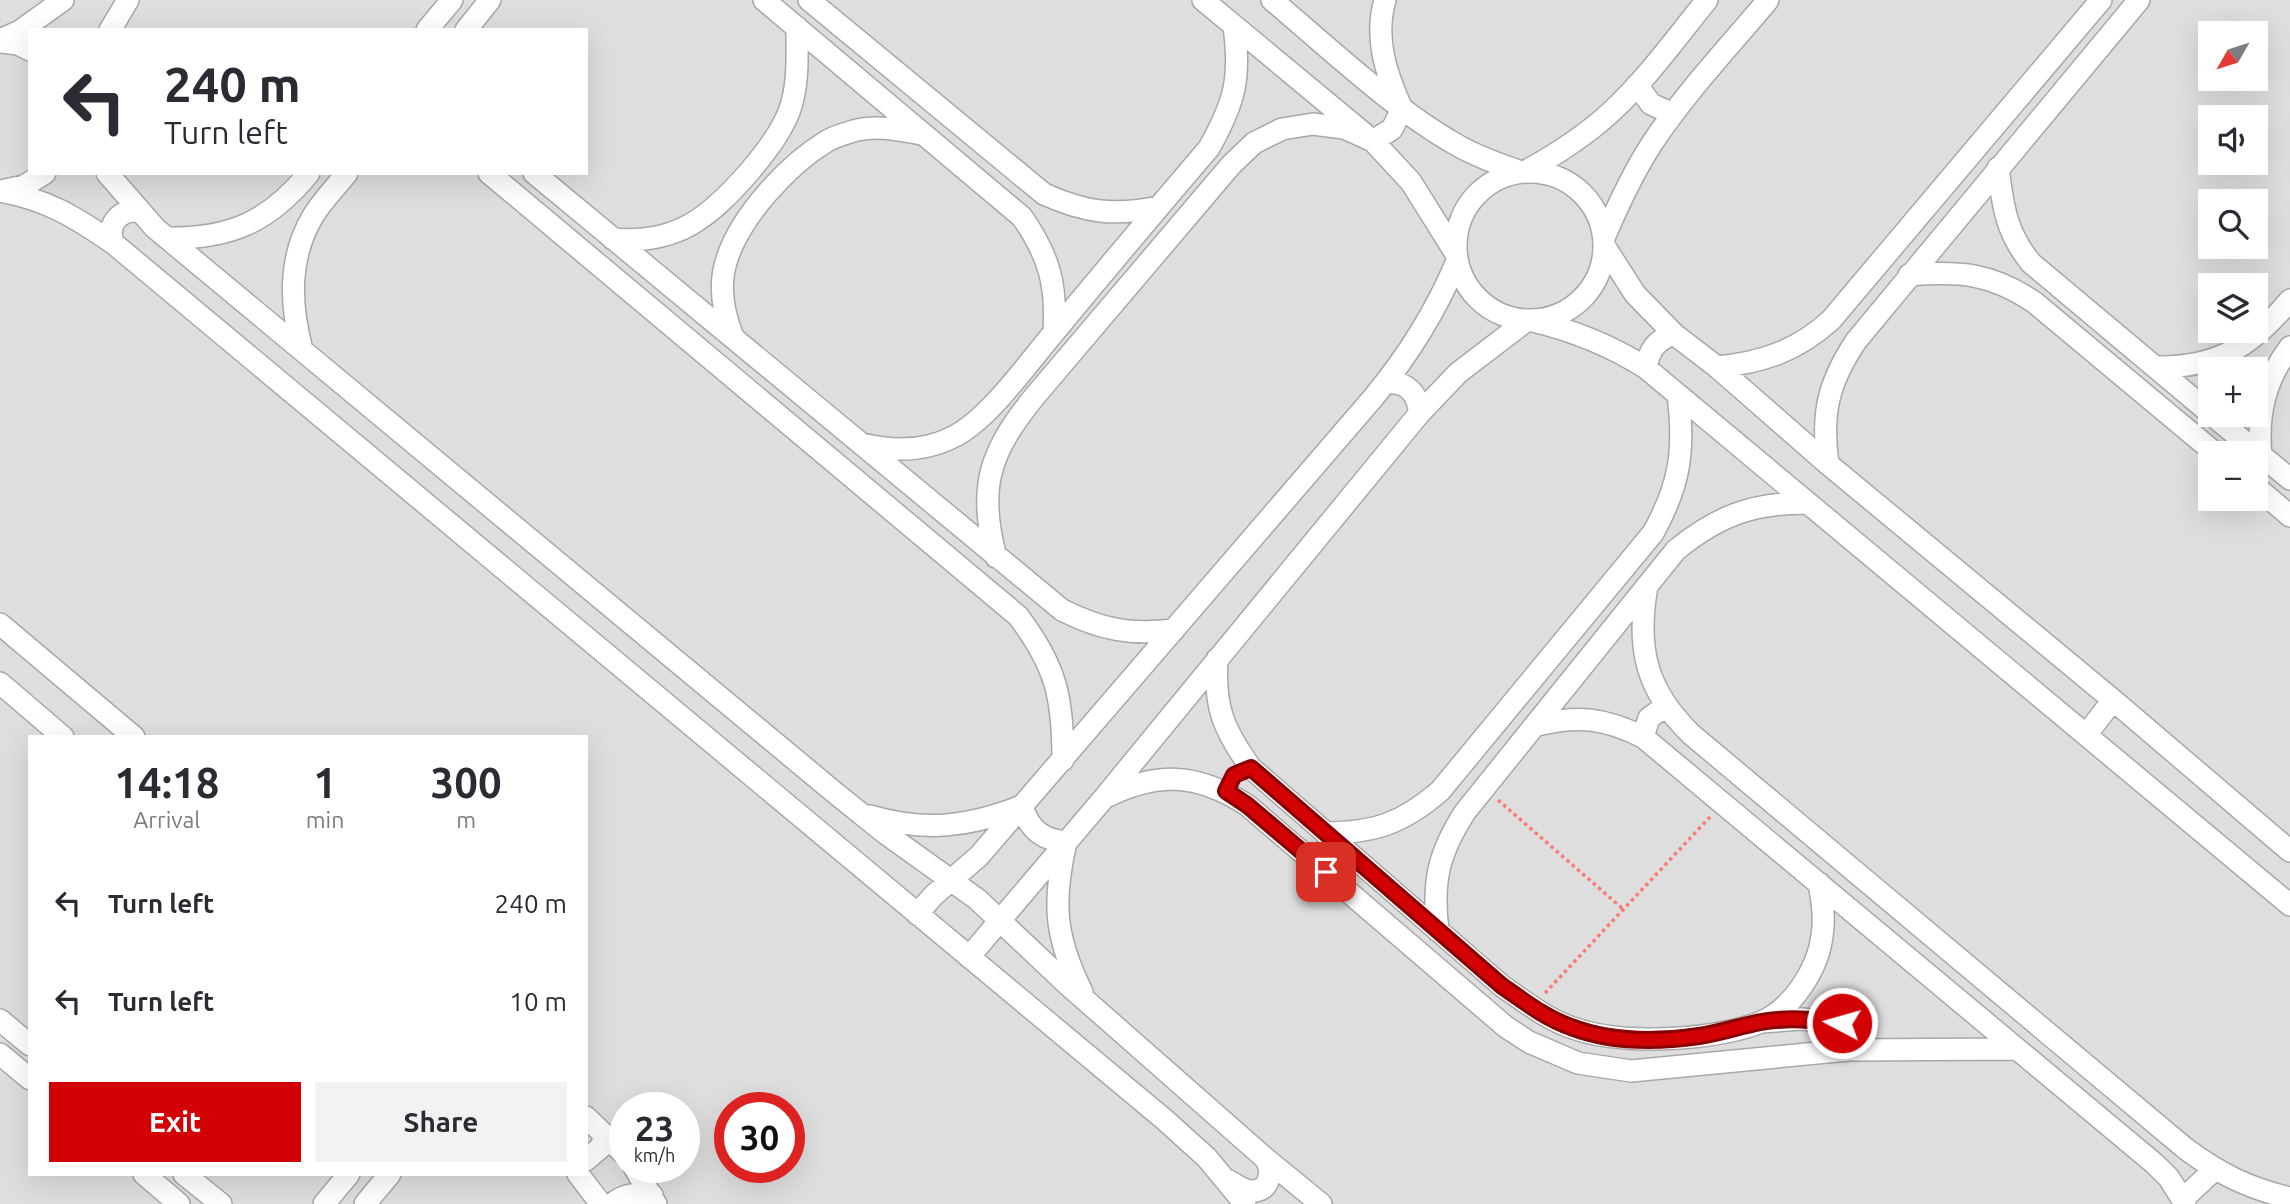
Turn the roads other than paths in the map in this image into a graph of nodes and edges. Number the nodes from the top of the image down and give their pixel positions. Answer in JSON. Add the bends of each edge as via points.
{"nodes":[{"id":1,"x":63,"y":0,"type":"edge"},
{"id":2,"x":128,"y":0,"type":"edge"},
{"id":3,"x":452,"y":0,"type":"edge"},
{"id":4,"x":490,"y":0,"type":"edge"},
{"id":5,"x":764,"y":0,"type":"edge"},
{"id":6,"x":809,"y":0,"type":"edge"},
{"id":7,"x":1203,"y":0,"type":"edge"},
{"id":8,"x":1272,"y":0,"type":"edge"},
{"id":9,"x":1385,"y":0,"type":"edge"},
{"id":10,"x":1707,"y":0,"type":"edge"},
{"id":11,"x":1768,"y":0,"type":"edge"},
{"id":12,"x":2101,"y":0,"type":"edge"},
{"id":13,"x":2132,"y":3,"type":"edge"},
{"id":14,"x":1234,"y":26,"type":"junction"},
{"id":15,"x":796,"y":27,"type":"junction"},
{"id":16,"x":111,"y":28,"type":"edge"},
{"id":17,"x":429,"y":28,"type":"edge"},
{"id":18,"x":469,"y":28,"type":"edge"},
{"id":19,"x":0,"y":41,"type":"edge"},
{"id":20,"x":28,"y":49,"type":"edge"},
{"id":21,"x":1637,"y":85,"type":"junction"},
{"id":22,"x":1402,"y":108,"type":"junction"},
{"id":23,"x":1673,"y":114,"type":"junction"},
{"id":24,"x":926,"y":135,"type":"junction"},
{"id":25,"x":776,"y":136,"type":"junction"},
{"id":26,"x":1373,"y":141,"type":"junction"},
{"id":27,"x":1209,"y":148,"type":"junction"},
{"id":28,"x":803,"y":158,"type":"junction"},
{"id":29,"x":1231,"y":166,"type":"junction"},
{"id":30,"x":1998,"y":169,"type":"junction"},
{"id":31,"x":1524,"y":172,"type":"junction"},
{"id":32,"x":42,"y":175,"type":"edge"},
{"id":33,"x":109,"y":175,"type":"edge"},
{"id":34,"x":307,"y":175,"type":"edge"},
{"id":35,"x":346,"y":175,"type":"edge"},
{"id":36,"x":494,"y":175,"type":"edge"},
{"id":37,"x":536,"y":175,"type":"edge"},
{"id":38,"x":0,"y":191,"type":"edge"},
{"id":39,"x":1044,"y":194,"type":"junction"},
{"id":40,"x":290,"y":196,"type":"junction"},
{"id":41,"x":1159,"y":206,"type":"junction"},
{"id":42,"x":138,"y":211,"type":"junction"},
{"id":43,"x":711,"y":213,"type":"junction"},
{"id":44,"x":313,"y":215,"type":"junction"},
{"id":45,"x":1022,"y":217,"type":"junction"},
{"id":46,"x":737,"y":234,"type":"junction"},
{"id":47,"x":167,"y":237,"type":"junction"},
{"id":48,"x":613,"y":239,"type":"junction"},
{"id":49,"x":113,"y":243,"type":"junction"},
{"id":50,"x":1604,"y":243,"type":"junction"},
{"id":51,"x":1456,"y":258,"type":"junction"},
{"id":52,"x":1909,"y":275,"type":"junction"},
{"id":53,"x":1866,"y":278,"type":"junction"},
{"id":54,"x":2050,"y":280,"type":"junction"},
{"id":55,"x":1891,"y":297,"type":"junction"},
{"id":56,"x":2290,"y":300,"type":"edge"},
{"id":57,"x":2034,"y":302,"type":"junction"},
{"id":58,"x":1530,"y":321,"type":"junction"},
{"id":59,"x":2270,"y":324,"type":"junction"},
{"id":60,"x":1054,"y":332,"type":"junction"},
{"id":61,"x":1674,"y":334,"type":"junction"},
{"id":62,"x":734,"y":339,"type":"junction"},
{"id":63,"x":2290,"y":345,"type":"edge"},
{"id":64,"x":302,"y":350,"type":"junction"},
{"id":65,"x":1717,"y":367,"type":"junction"},
{"id":66,"x":2155,"y":367,"type":"junction"},
{"id":67,"x":1646,"y":368,"type":"junction"},
{"id":68,"x":1015,"y":379,"type":"junction"},
{"id":69,"x":1386,"y":383,"type":"junction"},
{"id":70,"x":1678,"y":395,"type":"junction"},
{"id":71,"x":1035,"y":396,"type":"junction"},
{"id":72,"x":2198,"y":403,"type":"edge"},
{"id":73,"x":1419,"y":414,"type":"junction"},
{"id":74,"x":2227,"y":427,"type":"edge"},
{"id":75,"x":2201,"y":441,"type":"edge"},
{"id":76,"x":2243,"y":441,"type":"edge"},
{"id":77,"x":2259,"y":441,"type":"edge"},
{"id":78,"x":859,"y":443,"type":"junction"},
{"id":79,"x":414,"y":444,"type":"junction"},
{"id":80,"x":2268,"y":462,"type":"edge"},
{"id":81,"x":1828,"y":464,"type":"junction"},
{"id":82,"x":391,"y":475,"type":"junction"},
{"id":83,"x":2290,"y":480,"type":"edge"},
{"id":84,"x":2268,"y":497,"type":"edge"},
{"id":85,"x":1806,"y":503,"type":"junction"},
{"id":86,"x":2290,"y":516,"type":"edge"},
{"id":87,"x":1653,"y":533,"type":"junction"},
{"id":88,"x":1676,"y":550,"type":"junction"},
{"id":89,"x":996,"y":557,"type":"junction"},
{"id":90,"x":1647,"y":586,"type":"junction"},
{"id":91,"x":1038,"y":592,"type":"junction"},
{"id":92,"x":1018,"y":616,"type":"junction"},
{"id":93,"x":0,"y":624,"type":"edge"},
{"id":94,"x":1174,"y":630,"type":"junction"},
{"id":95,"x":1217,"y":659,"type":"junction"},
{"id":96,"x":0,"y":684,"type":"edge"},
{"id":97,"x":2113,"y":700,"type":"junction"},
{"id":98,"x":1666,"y":706,"type":"junction"},
{"id":99,"x":1537,"y":725,"type":"junction"},
{"id":100,"x":61,"y":735,"type":"edge"},
{"id":101,"x":132,"y":735,"type":"edge"},
{"id":102,"x":2086,"y":735,"type":"junction"},
{"id":103,"x":1643,"y":737,"type":"junction"},
{"id":104,"x":1063,"y":760,"type":"junction"},
{"id":105,"x":1251,"y":768,"type":"junction"},
{"id":106,"x":1226,"y":791,"type":"junction"},
{"id":107,"x":1440,"y":791,"type":"junction"},
{"id":108,"x":1104,"y":797,"type":"junction"},
{"id":109,"x":1022,"y":806,"type":"junction"},
{"id":110,"x":1465,"y":812,"type":"junction"},
{"id":111,"x":859,"y":813,"type":"junction"},
{"id":112,"x":1325,"y":833,"type":"junction"},
{"id":113,"x":1066,"y":842,"type":"junction"},
{"id":114,"x":2290,"y":851,"type":"edge"},
{"id":115,"x":953,"y":880,"type":"junction"},
{"id":116,"x":1819,"y":883,"type":"junction"},
{"id":117,"x":2290,"y":905,"type":"edge"},
{"id":118,"x":917,"y":914,"type":"junction"},
{"id":119,"x":1000,"y":920,"type":"junction"},
{"id":120,"x":1438,"y":931,"type":"junction"},
{"id":121,"x":969,"y":957,"type":"junction"},
{"id":122,"x":1086,"y":1000,"type":"junction"},
{"id":123,"x":0,"y":1020,"type":"edge"},
{"id":124,"x":1762,"y":1022,"type":"junction"},
{"id":125,"x":28,"y":1043,"type":"edge"},
{"id":126,"x":2017,"y":1049,"type":"junction"},
{"id":127,"x":1848,"y":1050,"type":"junction"},
{"id":128,"x":0,"y":1054,"type":"edge"},
{"id":129,"x":28,"y":1077,"type":"edge"},
{"id":130,"x":588,"y":1119,"type":"edge"},
{"id":131,"x":606,"y":1135,"type":"junction"},
{"id":132,"x":609,"y":1138,"type":"edge"},
{"id":133,"x":588,"y":1158,"type":"edge"},
{"id":134,"x":1266,"y":1159,"type":"junction"},
{"id":135,"x":2214,"y":1170,"type":"junction"},
{"id":136,"x":146,"y":1176,"type":"edge"},
{"id":137,"x":186,"y":1176,"type":"edge"},
{"id":138,"x":347,"y":1176,"type":"edge"},
{"id":139,"x":388,"y":1176,"type":"edge"},
{"id":140,"x":580,"y":1176,"type":"edge"},
{"id":141,"x":1227,"y":1180,"type":"junction"},
{"id":142,"x":644,"y":1183,"type":"edge"},
{"id":143,"x":2290,"y":1198,"type":"edge"},
{"id":144,"x":654,"y":1199,"type":"edge"},
{"id":145,"x":214,"y":1202,"type":"edge"},
{"id":146,"x":2184,"y":1202,"type":"edge"},
{"id":147,"x":179,"y":1204,"type":"edge"},
{"id":148,"x":324,"y":1204,"type":"edge"},
{"id":149,"x":365,"y":1204,"type":"edge"},
{"id":150,"x":601,"y":1204,"type":"edge"},
{"id":151,"x":612,"y":1204,"type":"edge"},
{"id":152,"x":1245,"y":1204,"type":"edge"},
{"id":153,"x":1321,"y":1204,"type":"edge"}],
"edges":[{"from":1,"to":19,"type":"street"},
{"from":2,"to":16,"type":"street"},
{"from":3,"to":17,"type":"street"},
{"from":4,"to":18,"type":"street"},
{"from":5,"to":15,"type":"street"},
{"from":6,"to":39,"type":"street"},
{"from":7,"to":14,"type":"street"},
{"from":8,"to":22,"type":"street"},
{"from":9,"to":22,"type":"street","via":[[1380,31],[1383,58]]},
{"from":10,"to":21,"type":"street"},
{"from":11,"to":23,"type":"street"},
{"from":12,"to":53,"type":"street"},
{"from":13,"to":30,"type":"street"},
{"from":14,"to":26,"type":"street"},
{"from":14,"to":27,"type":"street","via":[[1235,90]]},
{"from":15,"to":24,"type":"street"},
{"from":15,"to":25,"type":"street","via":[[796,86]]},
{"from":19,"to":20,"type":"street"},
{"from":21,"to":23,"type":"street","via":[[1651,104]]},
{"from":21,"to":31,"type":"street","via":[[1586,134]]},
{"from":22,"to":26,"type":"street","via":[[1392,129]]},
{"from":22,"to":31,"type":"street","via":[[1458,146]]},
{"from":23,"to":50,"type":"street","via":[[1634,174]]},
{"from":24,"to":28,"type":"street","via":[[893,128],[860,129],[830,139]]},
{"from":24,"to":45,"type":"street"},
{"from":25,"to":28,"type":"street","via":[[796,145]]},
{"from":25,"to":43,"type":"street"},
{"from":26,"to":29,"type":"street","via":[[1345,128],[1313,124],[1282,129],[1254,143]]},
{"from":26,"to":51,"type":"street","via":[[1411,182]]},
{"from":27,"to":29,"type":"street","via":[[1221,149]]},
{"from":27,"to":41,"type":"street"},
{"from":28,"to":46,"type":"street"},
{"from":29,"to":71,"type":"street"},
{"from":30,"to":52,"type":"street"},
{"from":30,"to":54,"type":"street","via":[[2006,222],[2016,245]]},
{"from":31,"to":50,"type":"street","via":[[1545,173],[1578,189],[1600,220]]},
{"from":31,"to":51,"type":"street","via":[[1502,177],[1471,200],[1456,235]]},
{"from":32,"to":38,"type":"street","via":[[24,186]]},
{"from":33,"to":42,"type":"street"},
{"from":34,"to":40,"type":"street"},
{"from":35,"to":44,"type":"street"},
{"from":36,"to":92,"type":"street"},
{"from":37,"to":48,"type":"street"},
{"from":38,"to":49,"type":"street","via":[[58,208]]},
{"from":39,"to":41,"type":"street","via":[[1100,212]]},
{"from":39,"to":45,"type":"street","via":[[1039,211]]},
{"from":40,"to":44,"type":"street","via":[[300,211]]},
{"from":40,"to":47,"type":"street","via":[[257,219],[220,234]]},
{"from":41,"to":60,"type":"street"},
{"from":42,"to":47,"type":"street"},
{"from":42,"to":49,"type":"street","via":[[118,216],[111,229]]},
{"from":43,"to":46,"type":"street","via":[[717,226]]},
{"from":43,"to":48,"type":"street","via":[[664,237],[638,242]]},
{"from":44,"to":64,"type":"street","via":[[294,267],[292,295]]},
{"from":45,"to":60,"type":"street","via":[[1040,242],[1051,271]]},
{"from":46,"to":62,"type":"street","via":[[726,260],[722,287],[724,314]]},
{"from":47,"to":64,"type":"street"},
{"from":48,"to":62,"type":"street"},
{"from":49,"to":82,"type":"street"},
{"from":50,"to":58,"type":"street","via":[[1602,266],[1584,299],[1561,314]]},
{"from":50,"to":61,"type":"street","via":[[1635,294]]},
{"from":51,"to":58,"type":"street","via":[[1469,288],[1489,309],[1507,318]]},
{"from":51,"to":69,"type":"street","via":[[1433,312]]},
{"from":52,"to":55,"type":"street"},
{"from":52,"to":57,"type":"street","via":[[1963,273],[1988,278]]},
{"from":53,"to":55,"type":"street","via":[[1874,294]]},
{"from":53,"to":65,"type":"street","via":[[1812,337],[1767,359]]},
{"from":54,"to":57,"type":"street","via":[[2036,287]]},
{"from":54,"to":66,"type":"street"},
{"from":55,"to":81,"type":"street","via":[[1841,363],[1831,387],[1825,425]]},
{"from":56,"to":59,"type":"street"},
{"from":57,"to":75,"type":"street"},
{"from":58,"to":67,"type":"street","via":[[1592,338]]},
{"from":58,"to":73,"type":"street","via":[[1458,373]]},
{"from":59,"to":63,"type":"street","via":[[2278,338]]},
{"from":59,"to":66,"type":"street","via":[[2217,359]]},
{"from":60,"to":68,"type":"street"},
{"from":61,"to":65,"type":"street"},
{"from":61,"to":67,"type":"street","via":[[1654,346]]},
{"from":62,"to":78,"type":"street"},
{"from":63,"to":77,"type":"street","via":[[2268,384]]},
{"from":64,"to":79,"type":"street"},
{"from":65,"to":81,"type":"street"},
{"from":66,"to":72,"type":"street"},
{"from":67,"to":70,"type":"street"},
{"from":68,"to":71,"type":"street","via":[[1022,391]]},
{"from":68,"to":78,"type":"street","via":[[976,421],[933,446],[883,449]]},
{"from":69,"to":73,"type":"street","via":[[1411,390]]},
{"from":69,"to":94,"type":"street"},
{"from":70,"to":85,"type":"street"},
{"from":70,"to":87,"type":"street","via":[[1682,424],[1679,472]]},
{"from":71,"to":89,"type":"street","via":[[1000,444],[990,471],[988,529]]},
{"from":73,"to":95,"type":"street"},
{"from":74,"to":76,"type":"street"},
{"from":78,"to":89,"type":"street"},
{"from":79,"to":82,"type":"street"},
{"from":79,"to":111,"type":"street"},
{"from":80,"to":83,"type":"street"},
{"from":81,"to":97,"type":"street"},
{"from":82,"to":118,"type":"street"},
{"from":84,"to":86,"type":"street"},
{"from":85,"to":88,"type":"street","via":[[1749,508],[1698,532]]},
{"from":85,"to":102,"type":"street"},
{"from":87,"to":88,"type":"street","via":[[1671,539]]},
{"from":87,"to":107,"type":"street"},
{"from":88,"to":90,"type":"street"},
{"from":89,"to":91,"type":"street"},
{"from":90,"to":98,"type":"street","via":[[1641,617],[1643,648],[1651,678]]},
{"from":90,"to":99,"type":"street"},
{"from":91,"to":92,"type":"street","via":[[1035,606]]},
{"from":91,"to":94,"type":"street","via":[[1062,610],[1116,631]]},
{"from":92,"to":104,"type":"street","via":[[1051,667],[1060,697]]},
{"from":93,"to":101,"type":"street"},
{"from":94,"to":104,"type":"street"},
{"from":95,"to":105,"type":"street","via":[[1221,717]]},
{"from":95,"to":108,"type":"street"},
{"from":96,"to":100,"type":"street"},
{"from":97,"to":102,"type":"street"},
{"from":97,"to":114,"type":"street"},
{"from":98,"to":103,"type":"street","via":[[1649,718]]},
{"from":98,"to":135,"type":"street","via":[[1692,735]]},
{"from":99,"to":103,"type":"street","via":[[1591,719]]},
{"from":99,"to":110,"type":"street"},
{"from":102,"to":117,"type":"street"},
{"from":103,"to":116,"type":"street"},
{"from":104,"to":109,"type":"street"},
{"from":105,"to":106,"type":"street","via":[[1234,775]]},
{"from":105,"to":112,"type":"street"},
{"from":106,"to":108,"type":"street","via":[[1177,778],[1127,786]]},
{"from":106,"to":127,"type":"street","via":[[1485,1010],[1553,1054],[1604,1069],[1631,1071]]},
{"from":107,"to":110,"type":"street","via":[[1447,804]]},
{"from":107,"to":112,"type":"street","via":[[1421,808],[1375,829]]},
{"from":108,"to":113,"type":"street"},
{"from":109,"to":111,"type":"street","via":[[990,819],[946,826],[891,822]]},
{"from":109,"to":113,"type":"street","via":[[1032,829],[1042,837]]},
{"from":109,"to":115,"type":"street"},
{"from":110,"to":120,"type":"street","via":[[1441,856],[1435,905]]},
{"from":111,"to":115,"type":"street"},
{"from":112,"to":120,"type":"street"},
{"from":113,"to":119,"type":"street"},
{"from":113,"to":122,"type":"street","via":[[1058,877],[1061,943]]},
{"from":115,"to":118,"type":"street"},
{"from":115,"to":119,"type":"street"},
{"from":116,"to":124,"type":"street","via":[[1822,937],[1815,963],[1802,987]]},
{"from":116,"to":126,"type":"street"},
{"from":118,"to":121,"type":"street"},
{"from":119,"to":121,"type":"street"},
{"from":119,"to":122,"type":"street"},
{"from":120,"to":124,"type":"street","via":[[1532,1007],[1595,1034],[1698,1036]]},
{"from":121,"to":141,"type":"street","via":[[1166,1120]]},
{"from":122,"to":134,"type":"street"},
{"from":123,"to":125,"type":"street"},
{"from":124,"to":127,"type":"street","via":[[1802,1019],[1846,1024],[1855,1035]]},
{"from":126,"to":127,"type":"street"},
{"from":126,"to":146,"type":"street","via":[[2155,1164]]},
{"from":128,"to":129,"type":"street"},
{"from":130,"to":131,"type":"street"},
{"from":131,"to":132,"type":"street"},
{"from":131,"to":133,"type":"street"},
{"from":134,"to":141,"type":"street","via":[[1271,1172],[1261,1189],[1249,1191]]},
{"from":134,"to":153,"type":"street"},
{"from":135,"to":143,"type":"street","via":[[2250,1188]]},
{"from":135,"to":146,"type":"street"},
{"from":136,"to":147,"type":"street"},
{"from":137,"to":145,"type":"street"},
{"from":138,"to":148,"type":"street"},
{"from":139,"to":149,"type":"street"},
{"from":140,"to":150,"type":"street"},
{"from":141,"to":152,"type":"street"},
{"from":142,"to":144,"type":"street"},
{"from":144,"to":151,"type":"street","via":[[638,1193]]}]}
